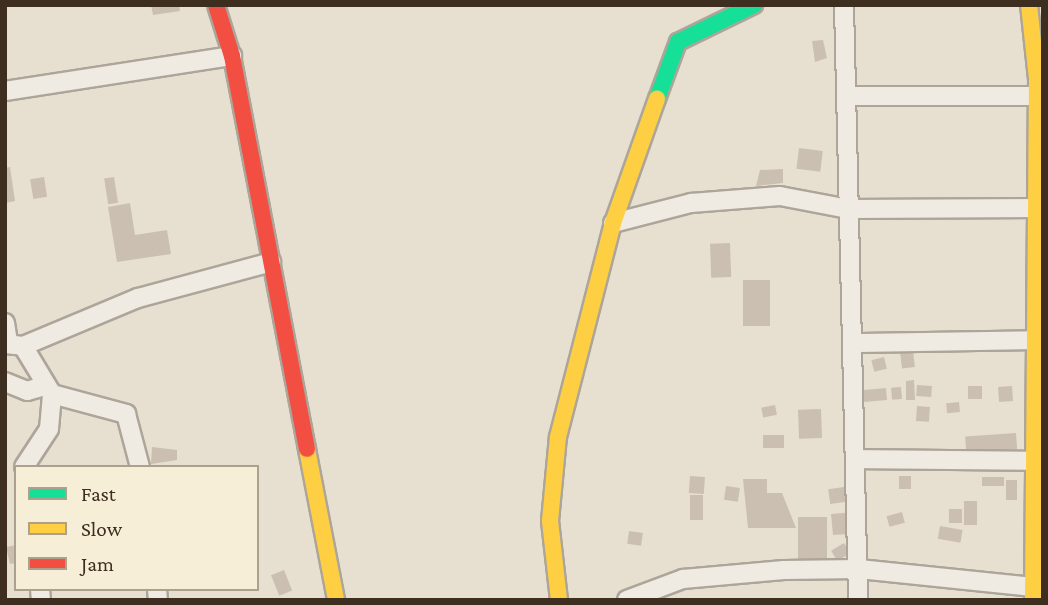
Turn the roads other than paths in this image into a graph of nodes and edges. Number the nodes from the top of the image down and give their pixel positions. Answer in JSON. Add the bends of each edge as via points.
{"nodes":[{"id":1,"x":216,"y":5,"type":"edge"},
{"id":2,"x":754,"y":5,"type":"edge"},
{"id":3,"x":844,"y":5,"type":"edge"},
{"id":4,"x":1029,"y":5,"type":"edge"},
{"id":5,"x":232,"y":56,"type":"junction"},
{"id":6,"x":1038,"y":85,"type":"edge"},
{"id":7,"x":5,"y":91,"type":"edge"},
{"id":8,"x":851,"y":96,"type":"junction"},
{"id":9,"x":1037,"y":208,"type":"edge"},
{"id":10,"x":848,"y":209,"type":"junction"},
{"id":11,"x":613,"y":223,"type":"junction"},
{"id":12,"x":271,"y":262,"type":"junction"},
{"id":13,"x":5,"y":323,"type":"edge"},
{"id":14,"x":1039,"y":340,"type":"edge"},
{"id":15,"x":853,"y":343,"type":"junction"},
{"id":16,"x":12,"y":344,"type":"edge"},
{"id":17,"x":5,"y":382,"type":"edge"},
{"id":18,"x":49,"y":390,"type":"junction"},
{"id":19,"x":857,"y":459,"type":"junction"},
{"id":20,"x":1038,"y":461,"type":"edge"},
{"id":21,"x":25,"y":465,"type":"edge"},
{"id":22,"x":139,"y":465,"type":"edge"},
{"id":23,"x":859,"y":569,"type":"junction"},
{"id":24,"x":1036,"y":592,"type":"edge"},
{"id":25,"x":336,"y":600,"type":"edge"},
{"id":26,"x":559,"y":600,"type":"edge"},
{"id":27,"x":627,"y":600,"type":"edge"},
{"id":28,"x":858,"y":600,"type":"edge"}],
"edges":[{"from":1,"to":5,"type":"street"},
{"from":2,"to":11,"type":"street","via":[[678,42]]},
{"from":3,"to":8,"type":"street"},
{"from":4,"to":6,"type":"street"},
{"from":5,"to":7,"type":"street"},
{"from":5,"to":12,"type":"street"},
{"from":6,"to":8,"type":"street"},
{"from":6,"to":9,"type":"street"},
{"from":8,"to":10,"type":"street"},
{"from":9,"to":10,"type":"street"},
{"from":9,"to":14,"type":"street"},
{"from":10,"to":11,"type":"street","via":[[780,197],[691,203]]},
{"from":10,"to":15,"type":"street"},
{"from":11,"to":26,"type":"street","via":[[558,437],[550,522]]},
{"from":12,"to":16,"type":"street","via":[[138,298]]},
{"from":12,"to":25,"type":"street"},
{"from":13,"to":16,"type":"street"},
{"from":14,"to":15,"type":"street"},
{"from":14,"to":20,"type":"street"},
{"from":15,"to":19,"type":"street"},
{"from":16,"to":18,"type":"street"},
{"from":17,"to":18,"type":"street","via":[[27,391]]},
{"from":18,"to":21,"type":"street","via":[[49,429]]},
{"from":18,"to":22,"type":"street","via":[[126,414]]},
{"from":19,"to":20,"type":"street"},
{"from":19,"to":23,"type":"street"},
{"from":20,"to":24,"type":"street"},
{"from":23,"to":24,"type":"street"},
{"from":23,"to":27,"type":"street","via":[[683,579]]},
{"from":23,"to":28,"type":"street"}]}
